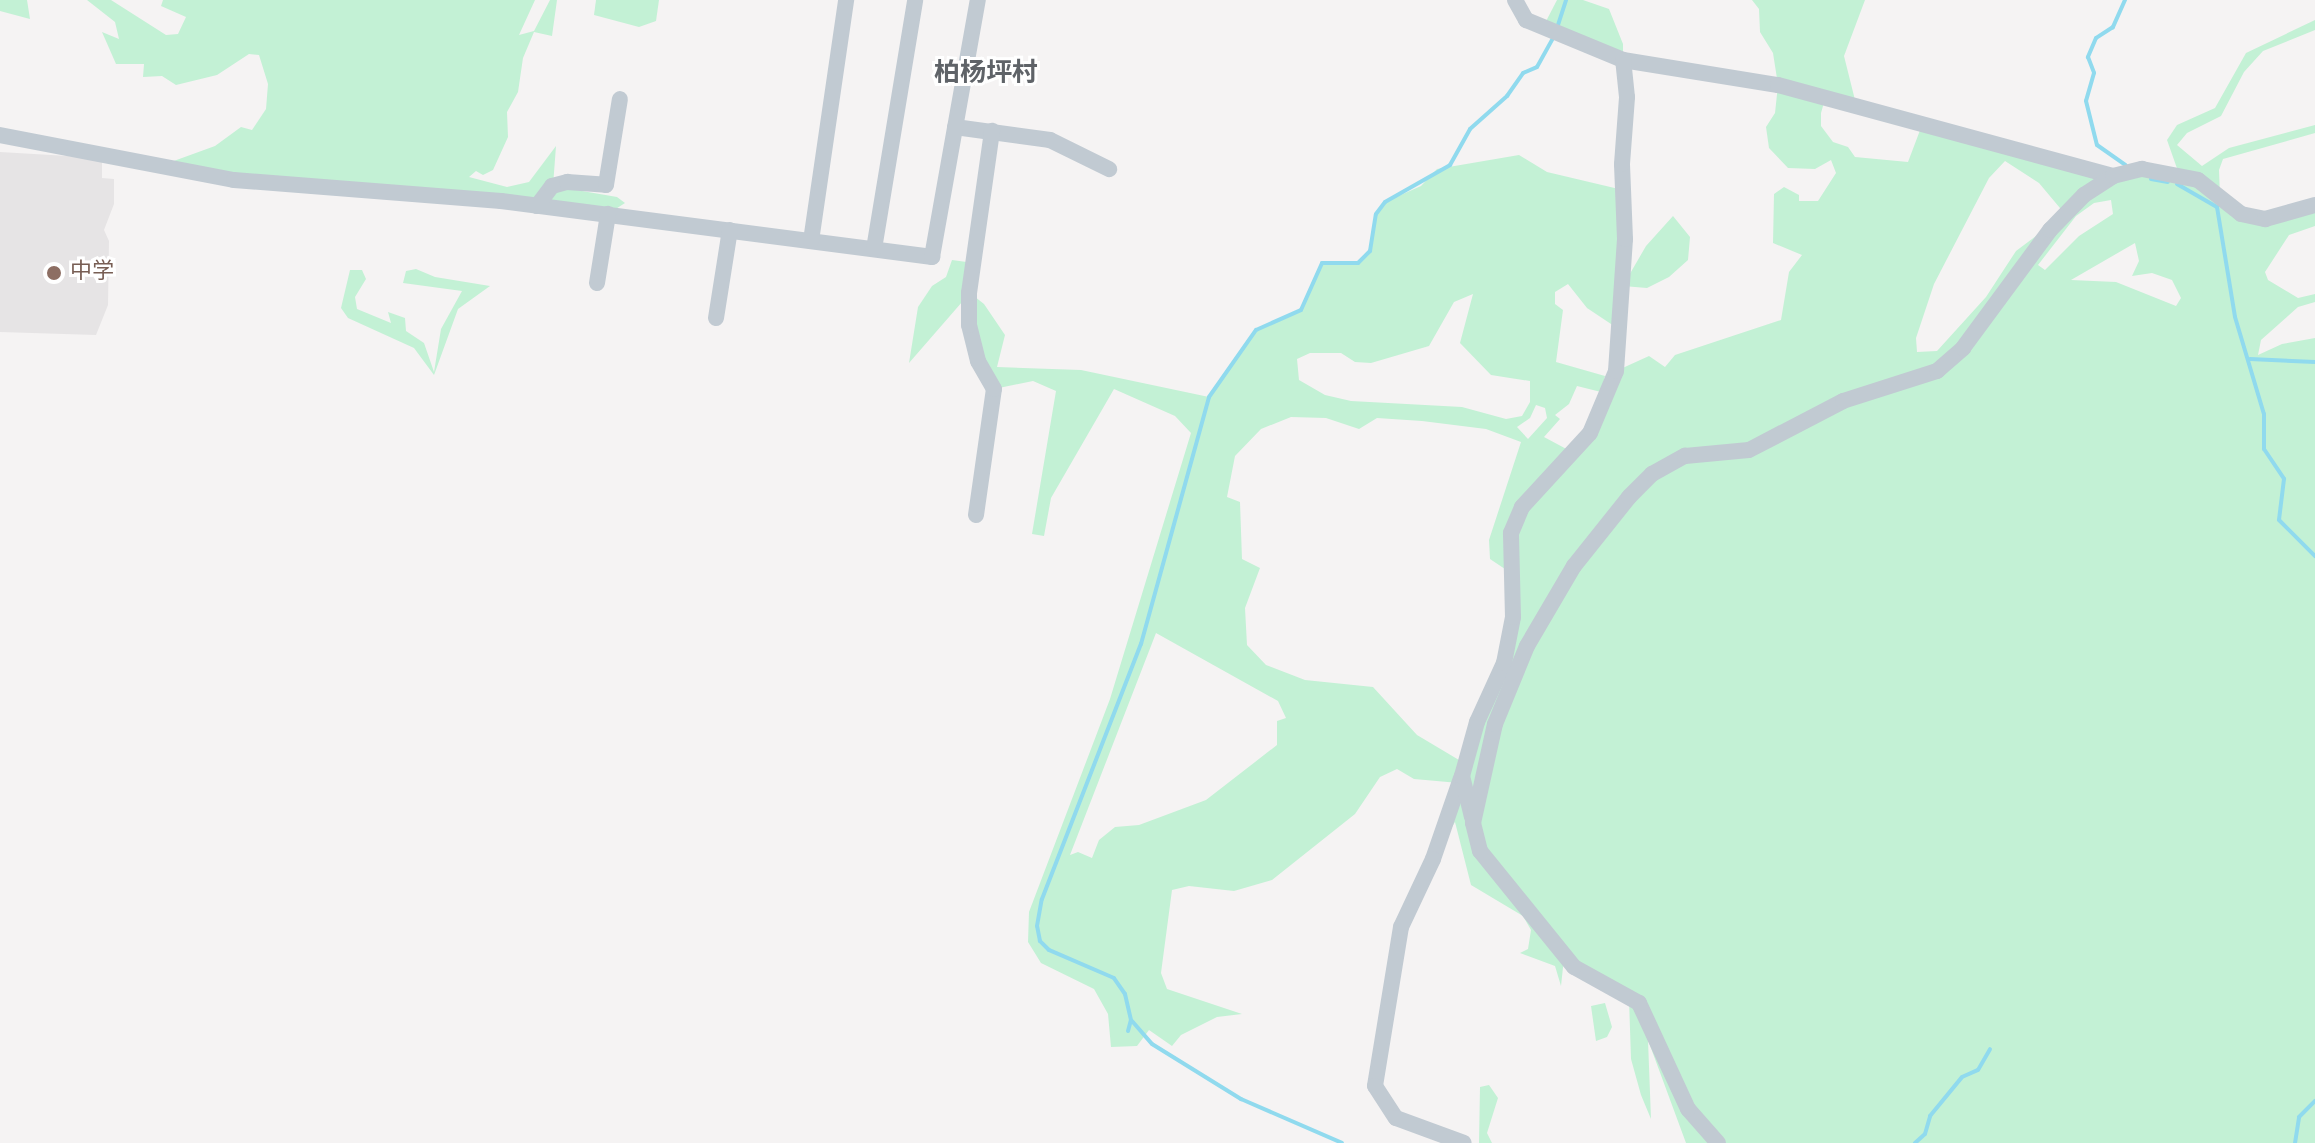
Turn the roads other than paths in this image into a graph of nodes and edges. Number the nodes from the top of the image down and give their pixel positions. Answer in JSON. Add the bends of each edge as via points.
{"nodes":[{"id":1,"x":846,"y":0,"type":"edge"},
{"id":2,"x":915,"y":0,"type":"edge"},
{"id":3,"x":978,"y":0,"type":"edge"},
{"id":4,"x":1515,"y":0,"type":"edge"},
{"id":5,"x":1623,"y":60,"type":"junction"},
{"id":6,"x":620,"y":99,"type":"dead end"},
{"id":7,"x":955,"y":127,"type":"junction"},
{"id":8,"x":992,"y":131,"type":"junction"},
{"id":9,"x":0,"y":135,"type":"edge"},
{"id":10,"x":1109,"y":169,"type":"dead end"},
{"id":11,"x":2113,"y":176,"type":"junction"},
{"id":12,"x":2315,"y":205,"type":"edge"},
{"id":13,"x":537,"y":206,"type":"junction"},
{"id":14,"x":608,"y":214,"type":"junction"},
{"id":15,"x":730,"y":230,"type":"junction"},
{"id":16,"x":811,"y":241,"type":"junction"},
{"id":17,"x":874,"y":249,"type":"junction"},
{"id":18,"x":597,"y":283,"type":"dead end"},
{"id":19,"x":716,"y":318,"type":"dead end"},
{"id":20,"x":976,"y":515,"type":"dead end"},
{"id":21,"x":1462,"y":776,"type":"junction"},
{"id":22,"x":1473,"y":823,"type":"junction"},
{"id":23,"x":1464,"y":1143,"type":"edge"},
{"id":24,"x":1718,"y":1143,"type":"edge"}],
"edges":[{"from":1,"to":16,"type":"street"},
{"from":2,"to":17,"type":"street"},
{"from":3,"to":7,"type":"street"},
{"from":4,"to":5,"type":"street","via":[[1526,20],[1542,29]]},
{"from":5,"to":11,"type":"street","via":[[1778,85]]},
{"from":5,"to":21,"type":"street","via":[[1625,239],[1616,371],[1590,433],[1522,507],[1511,533],[1513,617],[1504,663],[1477,722]]},
{"from":6,"to":13,"type":"street","via":[[606,185],[552,186]]},
{"from":7,"to":8,"type":"street"},
{"from":7,"to":17,"type":"street","via":[[932,257]]},
{"from":8,"to":10,"type":"street","via":[[1050,140]]},
{"from":8,"to":20,"type":"street","via":[[969,293],[969,325],[978,361],[994,389]]},
{"from":9,"to":13,"type":"street","via":[[234,180]]},
{"from":11,"to":12,"type":"street","via":[[2151,170],[2198,180],[2241,214],[2265,219]]},
{"from":11,"to":22,"type":"street","via":[[2084,195],[2050,230],[1963,348],[1937,371],[1843,401],[1749,450],[1685,456],[1652,474],[1629,497],[1574,566],[1507,686]]},
{"from":13,"to":14,"type":"street"},
{"from":14,"to":15,"type":"street"},
{"from":14,"to":18,"type":"street"},
{"from":15,"to":16,"type":"street"},
{"from":15,"to":19,"type":"street"},
{"from":16,"to":17,"type":"street"},
{"from":21,"to":22,"type":"street"},
{"from":21,"to":23,"type":"street","via":[[1433,859],[1401,927],[1375,1086],[1396,1118]]},
{"from":22,"to":24,"type":"street","via":[[1480,851],[1565,957],[1639,1003],[1688,1109]]}]}
